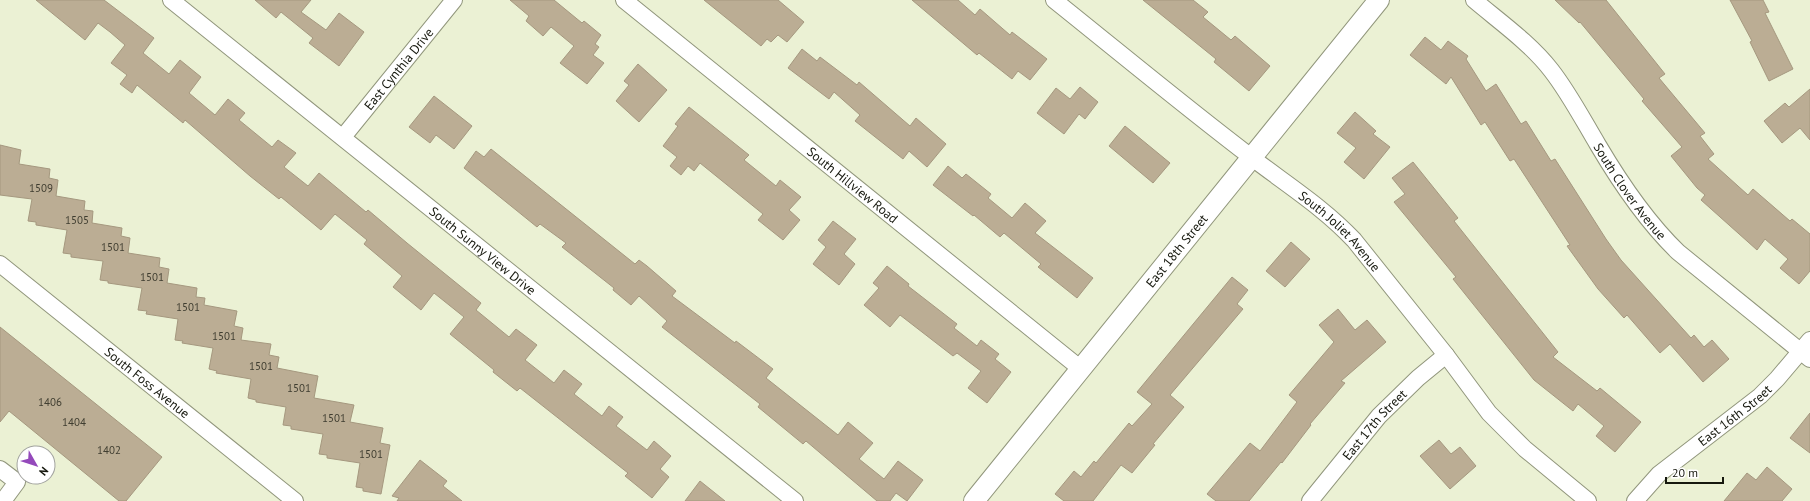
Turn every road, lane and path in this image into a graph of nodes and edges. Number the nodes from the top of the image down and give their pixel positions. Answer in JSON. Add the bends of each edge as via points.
{"nodes":[{"id":1,"x":171,"y":0,"type":"edge"},
{"id":2,"x":454,"y":0,"type":"edge"},
{"id":3,"x":624,"y":0,"type":"edge"},
{"id":4,"x":1054,"y":0,"type":"edge"},
{"id":5,"x":1379,"y":0,"type":"edge"},
{"id":6,"x":1474,"y":0,"type":"edge"},
{"id":7,"x":343,"y":136,"type":"junction"},
{"id":8,"x":1252,"y":158,"type":"junction"},
{"id":9,"x":0,"y":264,"type":"edge"},
{"id":10,"x":1807,"y":350,"type":"edge"},
{"id":11,"x":1446,"y":356,"type":"junction"},
{"id":12,"x":1081,"y":369,"type":"junction"},
{"id":13,"x":0,"y":468,"type":"edge"},
{"id":14,"x":3,"y":501,"type":"edge"},
{"id":15,"x":295,"y":501,"type":"edge"},
{"id":16,"x":795,"y":501,"type":"edge"},
{"id":17,"x":974,"y":501,"type":"edge"},
{"id":18,"x":1310,"y":501,"type":"edge"},
{"id":19,"x":1588,"y":501,"type":"edge"},
{"id":20,"x":1635,"y":501,"type":"edge"}],
"edges":[{"from":1,"to":7,"type":"street","name":"South Sunny View Drive"},
{"from":2,"to":7,"type":"street","name":"East Cynthia Drive"},
{"from":3,"to":12,"type":"street","name":"South Hillview Road"},
{"from":4,"to":8,"type":"street","name":"South Joliet Avenue"},
{"from":5,"to":8,"type":"street","name":"East 18th Street"},
{"from":6,"to":10,"type":"street","name":"South Clover Avenue","via":[[1512,31],[1551,70],[1629,195],[1662,237]]},
{"from":7,"to":16,"type":"street","name":"South Sunny View Drive"},
{"from":8,"to":11,"type":"street","name":"South Joliet Avenue","via":[[1303,194],[1339,224]]},
{"from":8,"to":12,"type":"street","name":"East 18th Street"},
{"from":9,"to":15,"type":"street","name":"South Foss Avenue"},
{"from":10,"to":20,"type":"street","name":"East 16th Street","via":[[1760,396],[1659,474]]},
{"from":11,"to":18,"type":"street","name":"East 17th Street","via":[[1418,378],[1378,416]]},
{"from":11,"to":19,"type":"street","name":"South Joliet Avenue","via":[[1505,430]]},
{"from":12,"to":17,"type":"street","name":"East 18th Street"},
{"from":13,"to":14,"type":"street","via":[[17,482]]}]}
